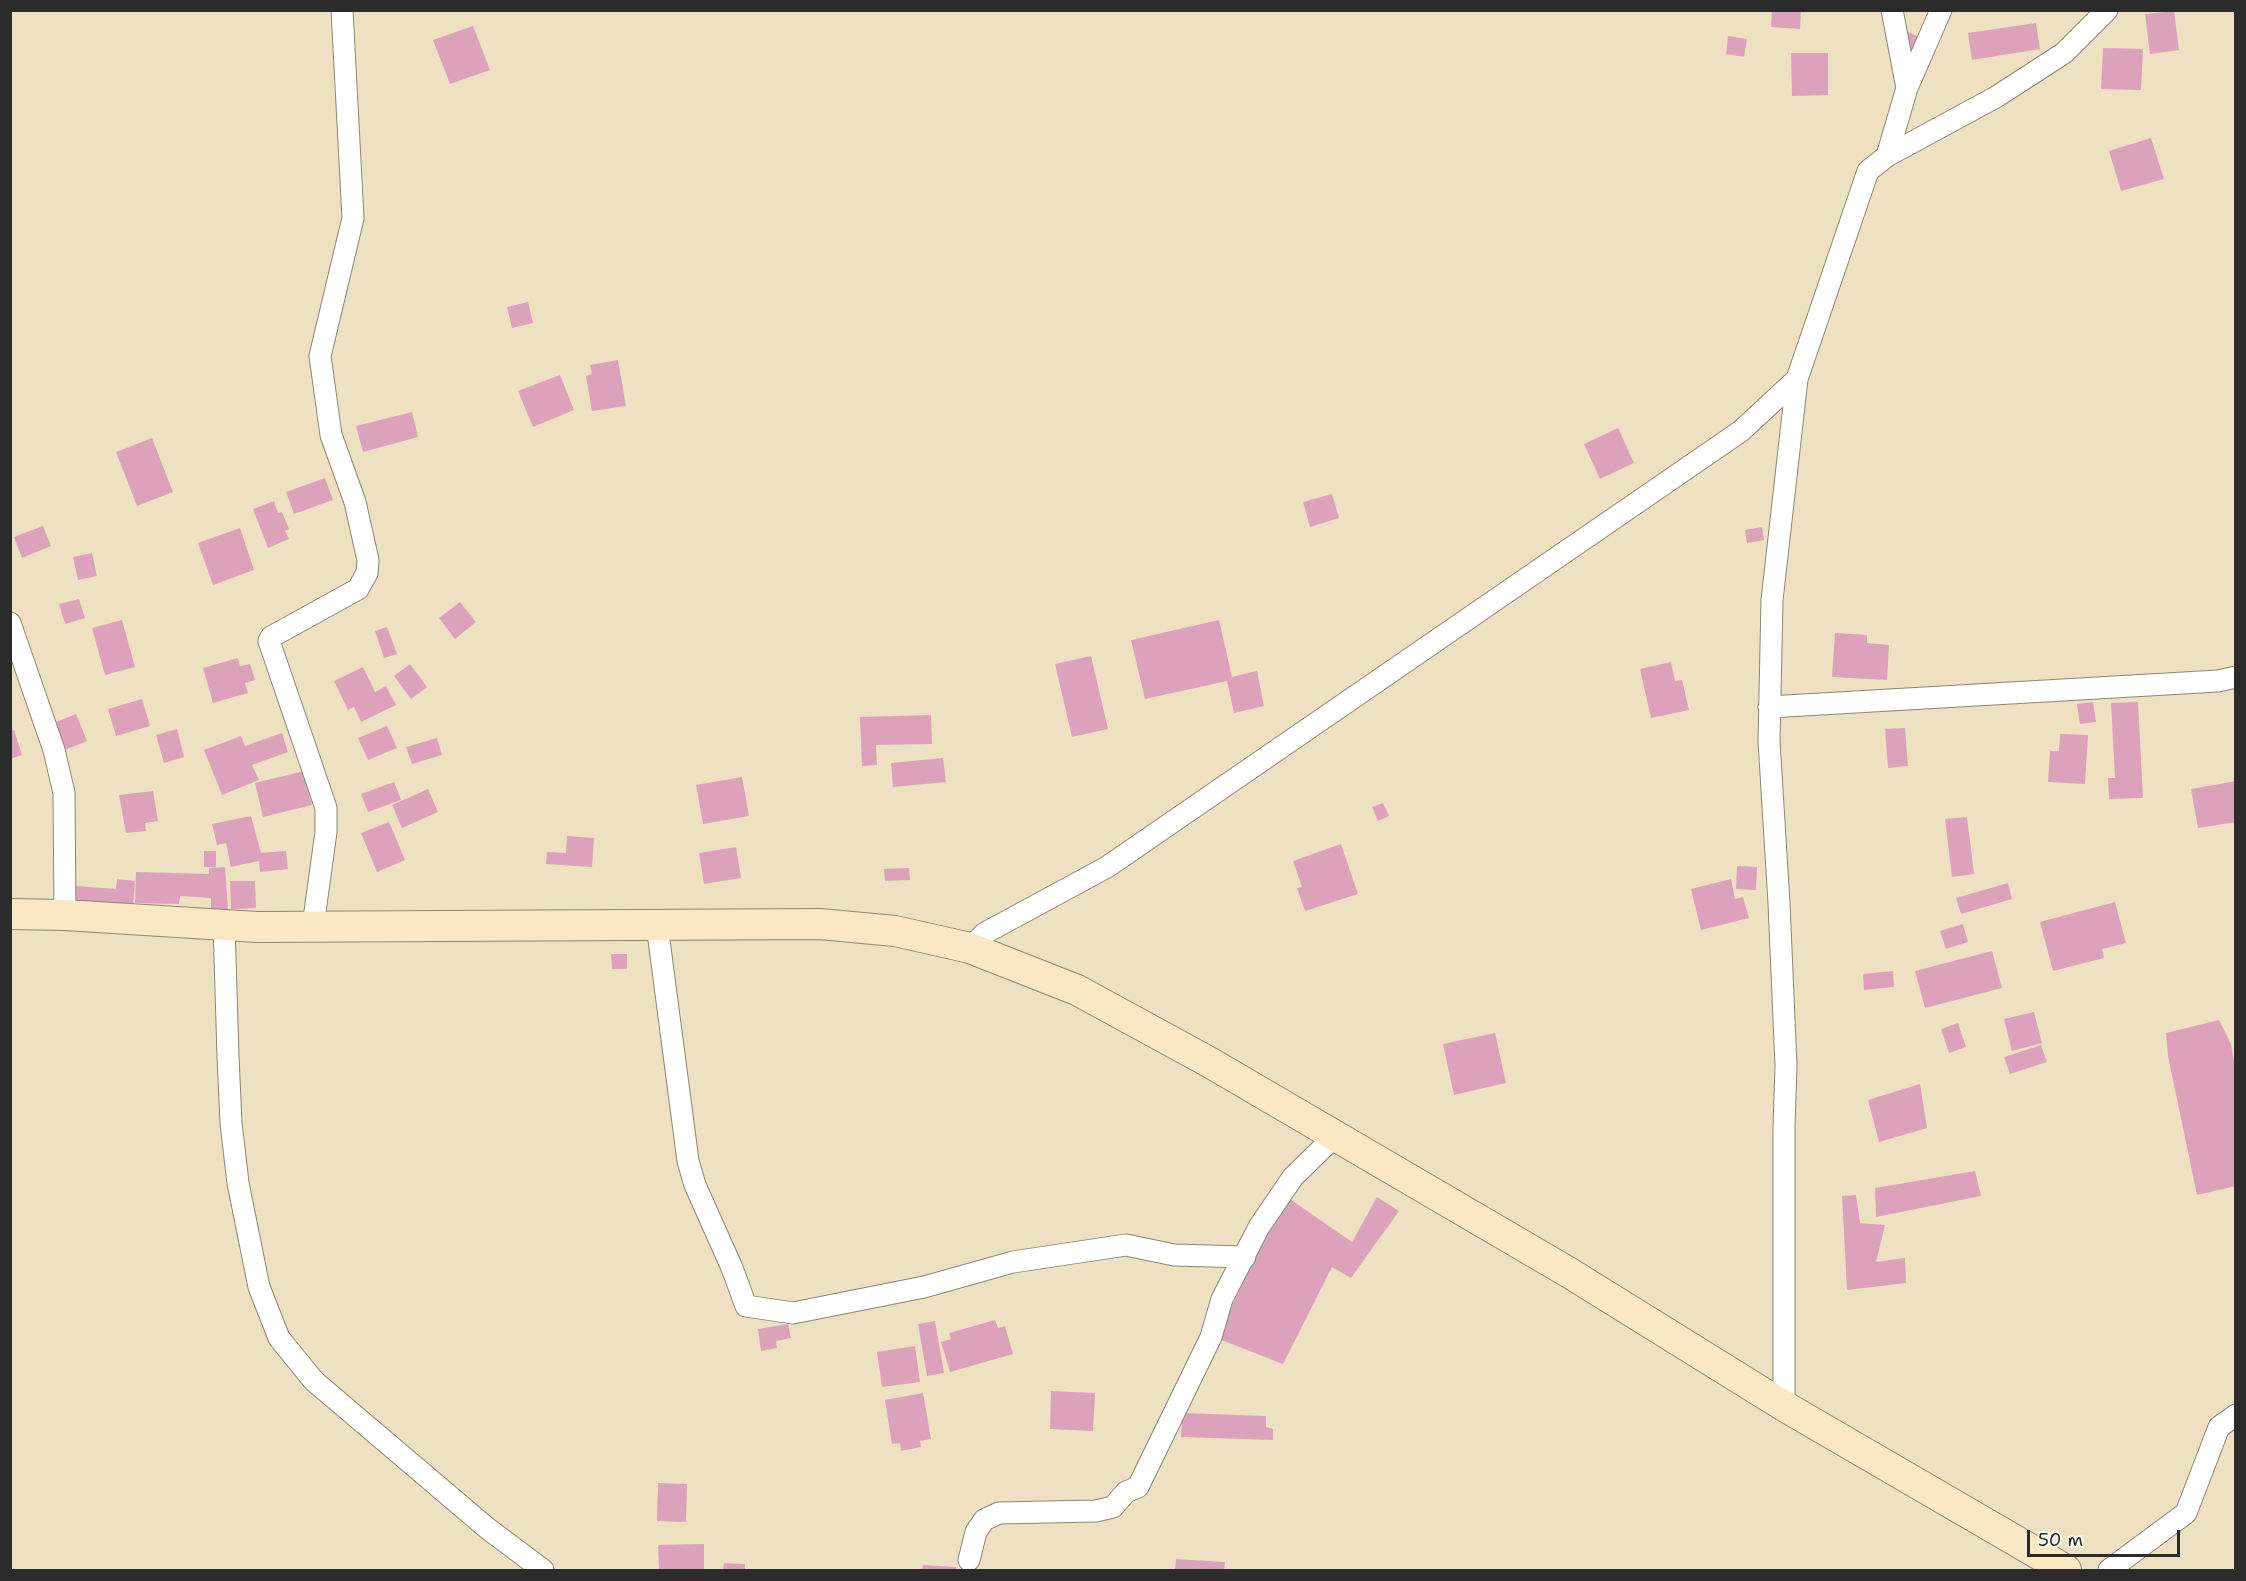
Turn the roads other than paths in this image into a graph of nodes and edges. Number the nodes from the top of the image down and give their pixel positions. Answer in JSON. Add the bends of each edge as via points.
{"nodes":[{"id":1,"x":342,"y":10,"type":"edge"},
{"id":2,"x":1892,"y":10,"type":"edge"},
{"id":3,"x":1941,"y":10,"type":"edge"},
{"id":4,"x":2107,"y":10,"type":"edge"},
{"id":5,"x":1906,"y":88,"type":"junction"},
{"id":6,"x":1887,"y":156,"type":"junction"},
{"id":7,"x":1797,"y":379,"type":"junction"},
{"id":8,"x":10,"y":623,"type":"edge"},
{"id":9,"x":2235,"y":677,"type":"edge"},
{"id":10,"x":1769,"y":707,"type":"junction"},
{"id":11,"x":10,"y":914,"type":"edge"},
{"id":12,"x":65,"y":915,"type":"junction"},
{"id":13,"x":224,"y":925,"type":"junction"},
{"id":14,"x":657,"y":925,"type":"junction"},
{"id":15,"x":313,"y":926,"type":"junction"},
{"id":16,"x":970,"y":948,"type":"junction"},
{"id":17,"x":1336,"y":1135,"type":"junction"},
{"id":18,"x":1245,"y":1257,"type":"junction"},
{"id":19,"x":1784,"y":1406,"type":"junction"},
{"id":20,"x":2235,"y":1416,"type":"edge"},
{"id":21,"x":969,"y":1560,"type":"dead end"},
{"id":22,"x":543,"y":1570,"type":"edge"},
{"id":23,"x":2066,"y":1570,"type":"edge"},
{"id":24,"x":2109,"y":1570,"type":"edge"}],
"edges":[{"from":1,"to":15,"type":"street","via":[[353,218],[321,356],[331,435],[355,502],[368,560],[367,573],[358,589],[269,640],[328,820]]},
{"from":2,"to":5,"type":"street"},
{"from":3,"to":5,"type":"street"},
{"from":4,"to":6,"type":"street","via":[[2064,53],[1996,97]]},
{"from":5,"to":6,"type":"street"},
{"from":6,"to":7,"type":"street","via":[[1868,171]]},
{"from":7,"to":10,"type":"street","via":[[1772,600]]},
{"from":7,"to":16,"type":"street","via":[[1721,445],[1107,867],[985,933]]},
{"from":8,"to":12,"type":"street","via":[[54,750],[64,793]]},
{"from":9,"to":10,"type":"street"},
{"from":10,"to":19,"type":"street","via":[[1786,1066]]},
{"from":11,"to":12,"type":"street"},
{"from":12,"to":13,"type":"street"},
{"from":13,"to":15,"type":"street"},
{"from":13,"to":22,"type":"street","via":[[231,1123],[238,1183],[259,1287],[279,1338],[314,1381],[487,1528]]},
{"from":14,"to":15,"type":"street"},
{"from":14,"to":16,"type":"street","via":[[820,924],[895,931]]},
{"from":14,"to":18,"type":"street","via":[[688,1161],[746,1306],[793,1313],[924,1287],[1013,1262],[1126,1245],[1174,1255]]},
{"from":16,"to":17,"type":"street","via":[[1077,990]]},
{"from":17,"to":18,"type":"street","via":[[1293,1177],[1259,1227]]},
{"from":17,"to":19,"type":"street"},
{"from":18,"to":21,"type":"street","via":[[1222,1299],[1211,1337],[1138,1487],[1126,1492],[1113,1507],[1096,1511],[999,1514],[984,1520],[976,1532]]},
{"from":19,"to":23,"type":"street"},
{"from":20,"to":24,"type":"street","via":[[2218,1427],[2186,1513]]}]}
